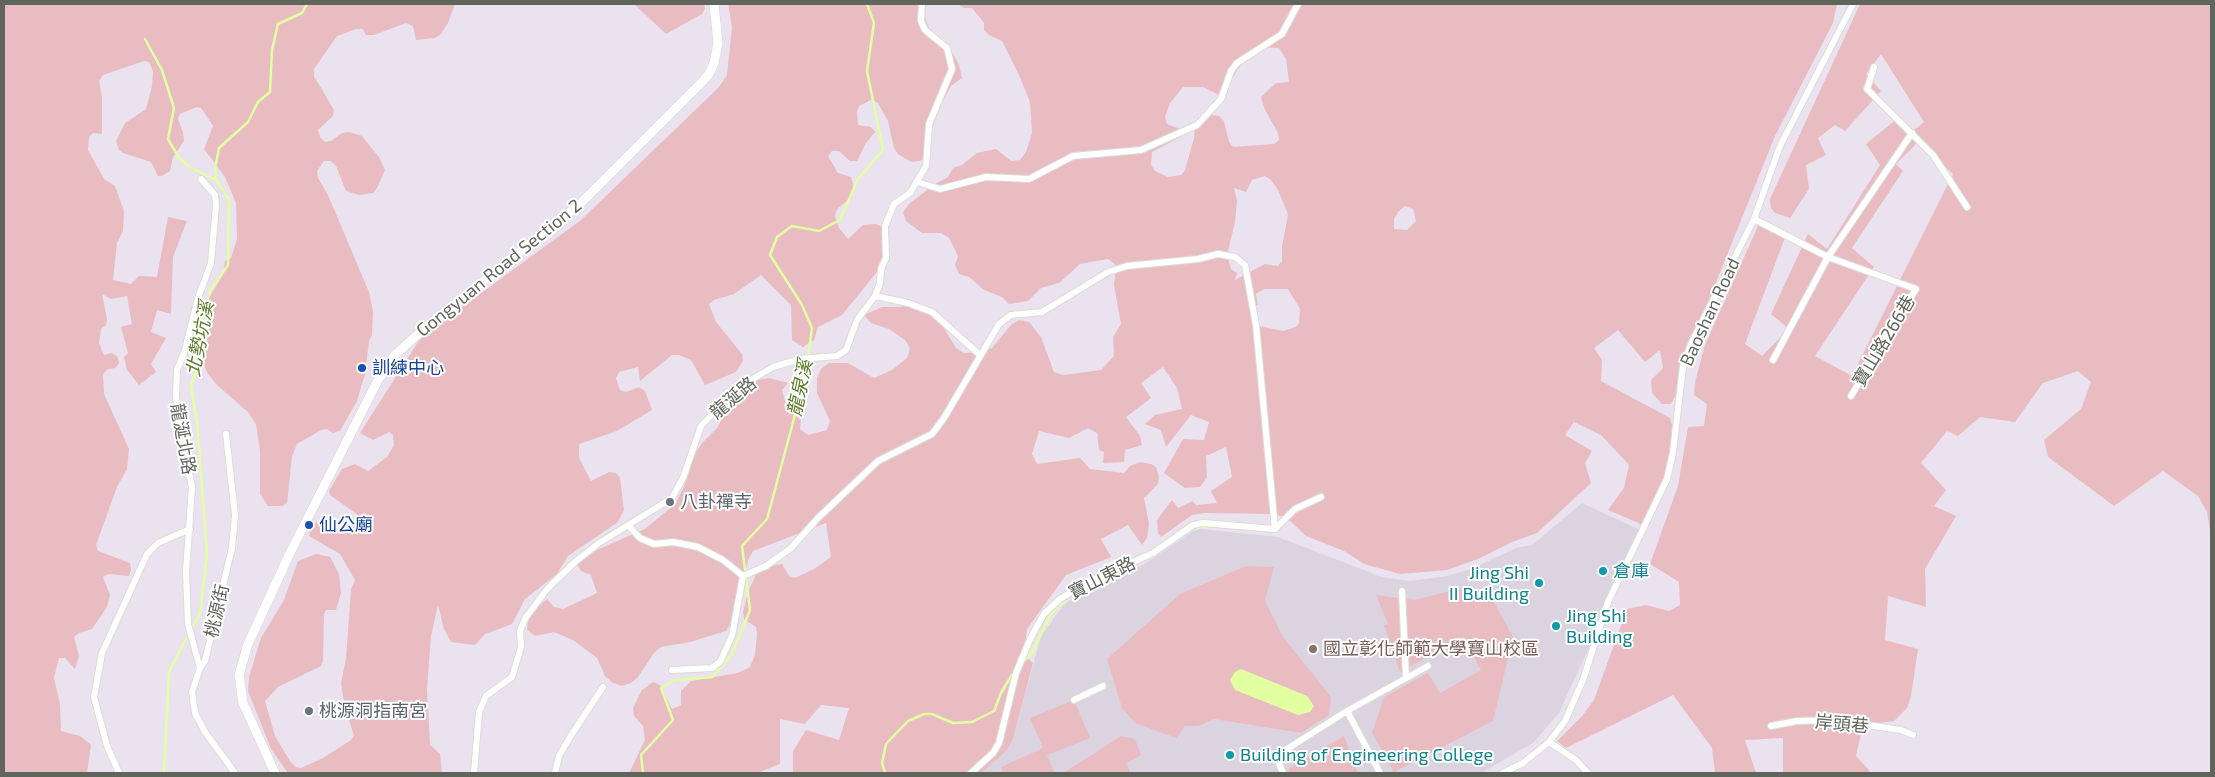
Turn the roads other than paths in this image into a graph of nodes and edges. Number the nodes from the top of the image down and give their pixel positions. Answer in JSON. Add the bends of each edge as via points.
{"nodes":[{"id":1,"x":714,"y":4,"type":"edge"},
{"id":2,"x":922,"y":4,"type":"edge"},
{"id":3,"x":1298,"y":4,"type":"edge"},
{"id":4,"x":1853,"y":4,"type":"edge"},
{"id":5,"x":1874,"y":67,"type":"dead end"},
{"id":6,"x":1912,"y":133,"type":"junction"},
{"id":7,"x":201,"y":179,"type":"dead end"},
{"id":8,"x":916,"y":182,"type":"junction"},
{"id":9,"x":1967,"y":207,"type":"dead end"},
{"id":10,"x":1754,"y":219,"type":"junction"},
{"id":11,"x":1828,"y":257,"type":"junction"},
{"id":12,"x":875,"y":296,"type":"junction"},
{"id":13,"x":980,"y":355,"type":"junction"},
{"id":14,"x":1773,"y":360,"type":"dead end"},
{"id":15,"x":1851,"y":396,"type":"dead end"},
{"id":16,"x":226,"y":434,"type":"dead end"},
{"id":17,"x":1321,"y":496,"type":"dead end"},
{"id":18,"x":628,"y":525,"type":"junction"},
{"id":19,"x":190,"y":529,"type":"junction"},
{"id":20,"x":1275,"y":529,"type":"junction"},
{"id":21,"x":743,"y":576,"type":"junction"},
{"id":22,"x":1402,"y":591,"type":"dead end"},
{"id":23,"x":1428,"y":666,"type":"dead end"},
{"id":24,"x":200,"y":668,"type":"junction"},
{"id":25,"x":672,"y":670,"type":"dead end"},
{"id":26,"x":1406,"y":678,"type":"junction"},
{"id":27,"x":1103,"y":686,"type":"dead end"},
{"id":28,"x":603,"y":687,"type":"dead end"},
{"id":29,"x":1074,"y":700,"type":"dead end"},
{"id":30,"x":1346,"y":711,"type":"junction"},
{"id":31,"x":1771,"y":726,"type":"dead end"},
{"id":32,"x":1913,"y":735,"type":"dead end"},
{"id":33,"x":1549,"y":742,"type":"junction"},
{"id":34,"x":119,"y":773,"type":"edge"},
{"id":35,"x":236,"y":773,"type":"edge"},
{"id":36,"x":275,"y":773,"type":"edge"},
{"id":37,"x":474,"y":773,"type":"edge"},
{"id":38,"x":555,"y":773,"type":"edge"},
{"id":39,"x":971,"y":773,"type":"edge"},
{"id":40,"x":1283,"y":773,"type":"edge"},
{"id":41,"x":1380,"y":773,"type":"edge"},
{"id":42,"x":1503,"y":773,"type":"edge"},
{"id":43,"x":1588,"y":773,"type":"edge"}],
"edges":[{"from":1,"to":36,"type":"main road","name":"Gongyuan Road Section 2","via":[[718,43],[714,63],[701,83],[580,204],[401,349],[378,380],[294,545],[248,644],[240,670],[243,703]]},
{"from":2,"to":8,"type":"street","name":"龍涎路","via":[[921,21],[925,30],[947,48],[952,69],[929,124],[926,166]]},
{"from":3,"to":8,"type":"street","via":[[1282,34],[1237,63],[1221,99],[1197,124],[1141,150],[1073,156],[1029,179],[986,177],[940,189]]},
{"from":4,"to":10,"type":"street","name":"Baoshan Road","via":[[1780,146]]},
{"from":5,"to":6,"type":"street","via":[[1867,89]]},
{"from":6,"to":9,"type":"street","via":[[1933,155]]},
{"from":6,"to":11,"type":"street"},
{"from":7,"to":19,"type":"street","name":"龍涎北路","via":[[214,195],[216,205],[211,263],[177,370],[176,396],[192,487]]},
{"from":8,"to":12,"type":"street","name":"龍涎路","via":[[910,193],[894,204],[885,226],[886,258]]},
{"from":10,"to":11,"type":"street","name":"寶山路266巷"},
{"from":10,"to":33,"type":"street","name":"Baoshan Road","via":[[1683,366],[1668,479],[1608,602],[1565,721]]},
{"from":11,"to":14,"type":"street"},
{"from":11,"to":15,"type":"street","name":"寶山路266巷","via":[[1916,289]]},
{"from":12,"to":13,"type":"street","via":[[932,312]]},
{"from":12,"to":18,"type":"street","name":"龍涎路","via":[[857,320],[846,350],[837,356],[800,359],[773,367],[740,387],[701,426],[683,478],[672,498]]},
{"from":13,"to":20,"type":"street","via":[[999,324],[1011,315],[1042,312],[1108,272],[1126,266],[1218,254],[1235,257],[1245,265],[1256,325]]},
{"from":13,"to":21,"type":"street","via":[[932,434],[878,461],[791,548],[766,566]]},
{"from":16,"to":24,"type":"street","name":"桃源街","via":[[235,515],[232,548],[206,661]]},
{"from":17,"to":20,"type":"street","via":[[1296,509]]},
{"from":18,"to":21,"type":"street","via":[[640,538],[654,544],[673,542],[698,546]]},
{"from":18,"to":37,"type":"street","name":"龍涎路","via":[[576,560],[548,588],[526,617],[520,631],[520,647],[512,677],[486,696],[479,712]]},
{"from":19,"to":24,"type":"street","name":"龍涎北路","via":[[186,572],[188,624]]},
{"from":19,"to":34,"type":"street","via":[[158,543],[147,554],[102,654],[94,697],[104,738]]},
{"from":20,"to":39,"type":"street","name":"寶山東路","via":[[1193,525],[1153,552],[1084,584],[1060,599],[1044,614],[1031,637],[1016,673],[999,743],[993,754]]},
{"from":21,"to":25,"type":"street","via":[[732,636],[720,662],[712,668]]},
{"from":22,"to":26,"type":"street"},
{"from":23,"to":26,"type":"street"},
{"from":24,"to":35,"type":"street","name":"桃源街","via":[[192,692],[195,713]]},
{"from":26,"to":30,"type":"street"},
{"from":27,"to":29,"type":"street"},
{"from":28,"to":38,"type":"street","via":[[559,756]]},
{"from":30,"to":40,"type":"street","via":[[1276,756]]},
{"from":30,"to":41,"type":"street"},
{"from":31,"to":32,"type":"street","name":"岸頭巷","via":[[1797,721],[1834,720],[1901,730]]},
{"from":33,"to":42,"type":"street","name":"Baoshan Road","via":[[1523,763]]},
{"from":33,"to":43,"type":"street","via":[[1576,760]]}]}
